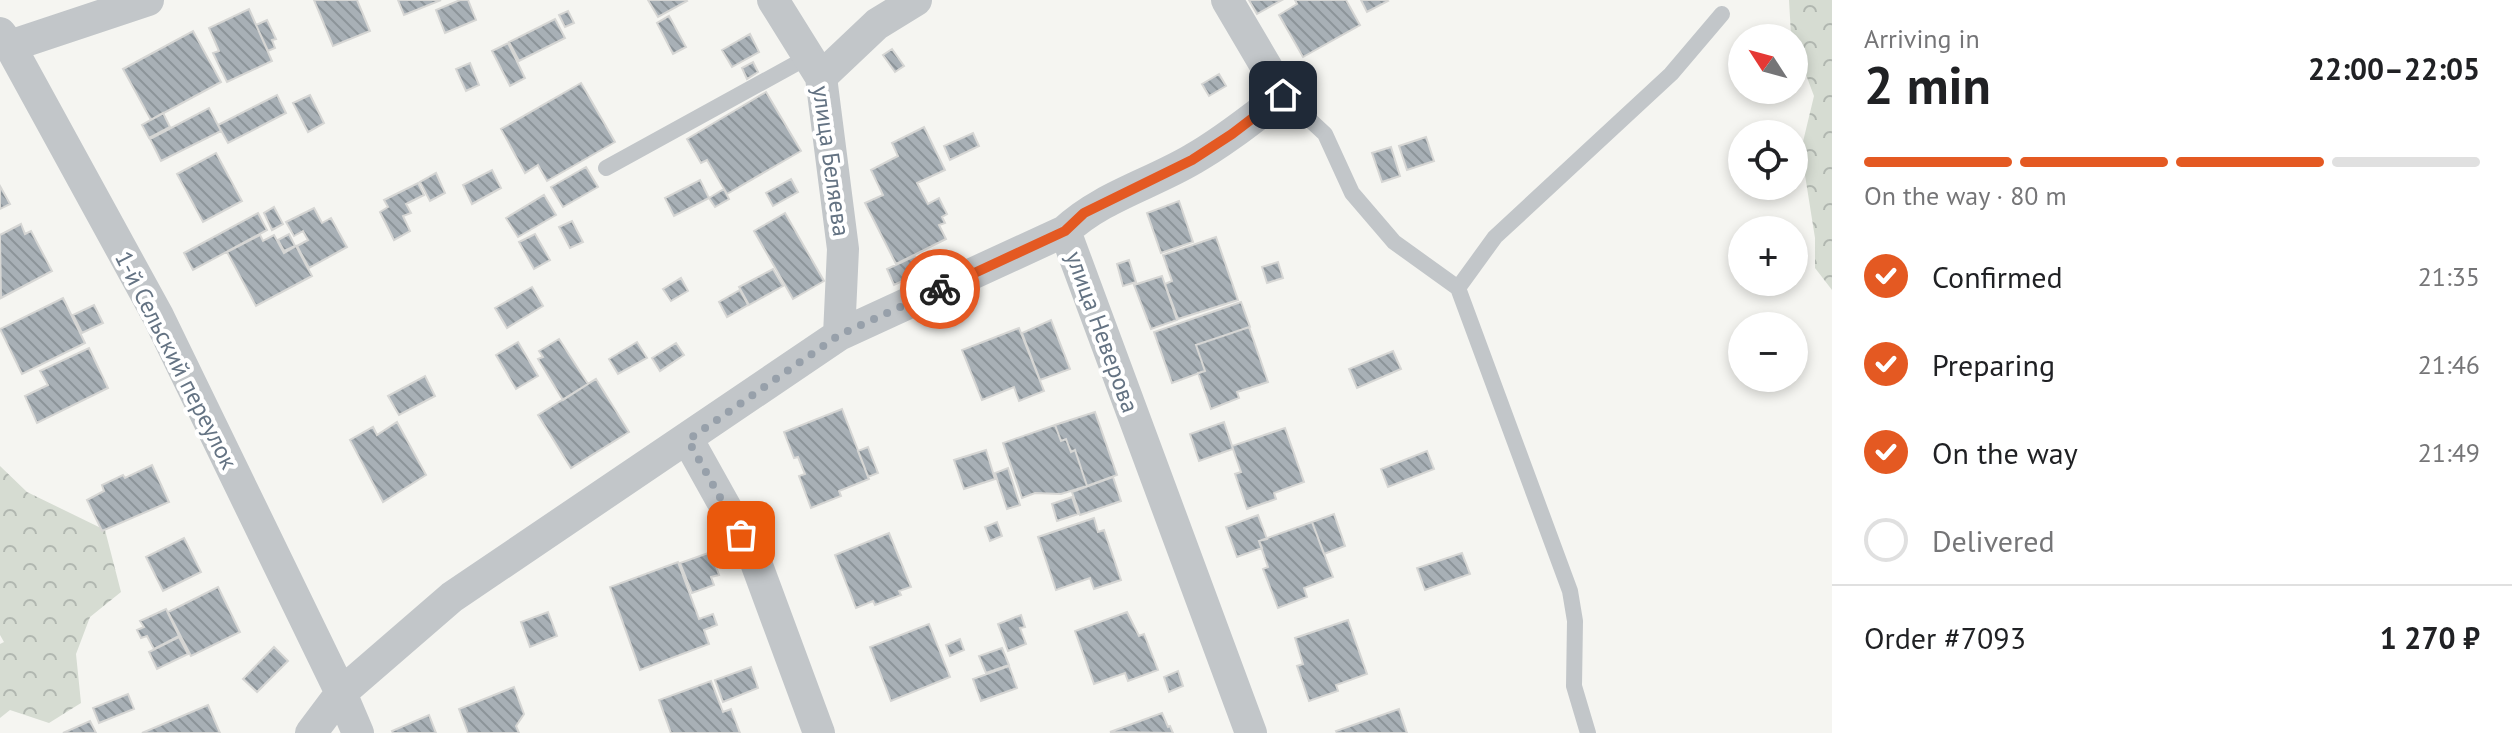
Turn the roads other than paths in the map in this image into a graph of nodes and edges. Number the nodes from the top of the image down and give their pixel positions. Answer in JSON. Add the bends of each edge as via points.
{"nodes":[{"id":1,"x":148,"y":0,"type":"edge"},
{"id":2,"x":773,"y":0,"type":"edge"},
{"id":3,"x":916,"y":0,"type":"edge"},
{"id":4,"x":1227,"y":0,"type":"edge"},
{"id":5,"x":1722,"y":14,"type":"dead end"},
{"id":6,"x":5,"y":39,"type":"edge"},
{"id":7,"x":815,"y":67,"type":"junction"},
{"id":8,"x":1283,"y":95,"type":"junction"},
{"id":9,"x":606,"y":168,"type":"dead end"},
{"id":10,"x":1065,"y":231,"type":"junction"},
{"id":11,"x":1458,"y":288,"type":"junction"},
{"id":12,"x":839,"y":335,"type":"junction"},
{"id":13,"x":688,"y":440,"type":"junction"},
{"id":14,"x":341,"y":693,"type":"junction"},
{"id":15,"x":311,"y":733,"type":"edge"},
{"id":16,"x":358,"y":733,"type":"edge"},
{"id":17,"x":819,"y":733,"type":"edge"},
{"id":18,"x":1251,"y":733,"type":"edge"},
{"id":19,"x":1588,"y":733,"type":"edge"}],
"edges":[{"from":1,"to":6,"type":"street"},
{"from":2,"to":7,"type":"street","name":"улица Беляева"},
{"from":3,"to":7,"type":"street"},
{"from":4,"to":8,"type":"street"},
{"from":5,"to":11,"type":"lane","via":[[1671,74],[1495,237]]},
{"from":6,"to":14,"type":"street","name":"1-й Сельский переулок","via":[[158,316]]},
{"from":7,"to":9,"type":"lane"},
{"from":7,"to":12,"type":"street","name":"улица Беляева","via":[[843,249]]},
{"from":8,"to":10,"type":"street","name":"улица Неверова","via":[[1192,160],[1084,213]]},
{"from":8,"to":11,"type":"lane","via":[[1325,134],[1352,193],[1394,242]]},
{"from":10,"to":12,"type":"street"},
{"from":10,"to":18,"type":"street","name":"улица Неверова"},
{"from":11,"to":19,"type":"lane","via":[[1570,591],[1574,686]]},
{"from":12,"to":13,"type":"street"},
{"from":13,"to":14,"type":"street","via":[[452,597]]},
{"from":13,"to":17,"type":"street","via":[[755,560]]},
{"from":14,"to":15,"type":"street"},
{"from":14,"to":16,"type":"street","name":"1-й Сельский переулок"}]}
